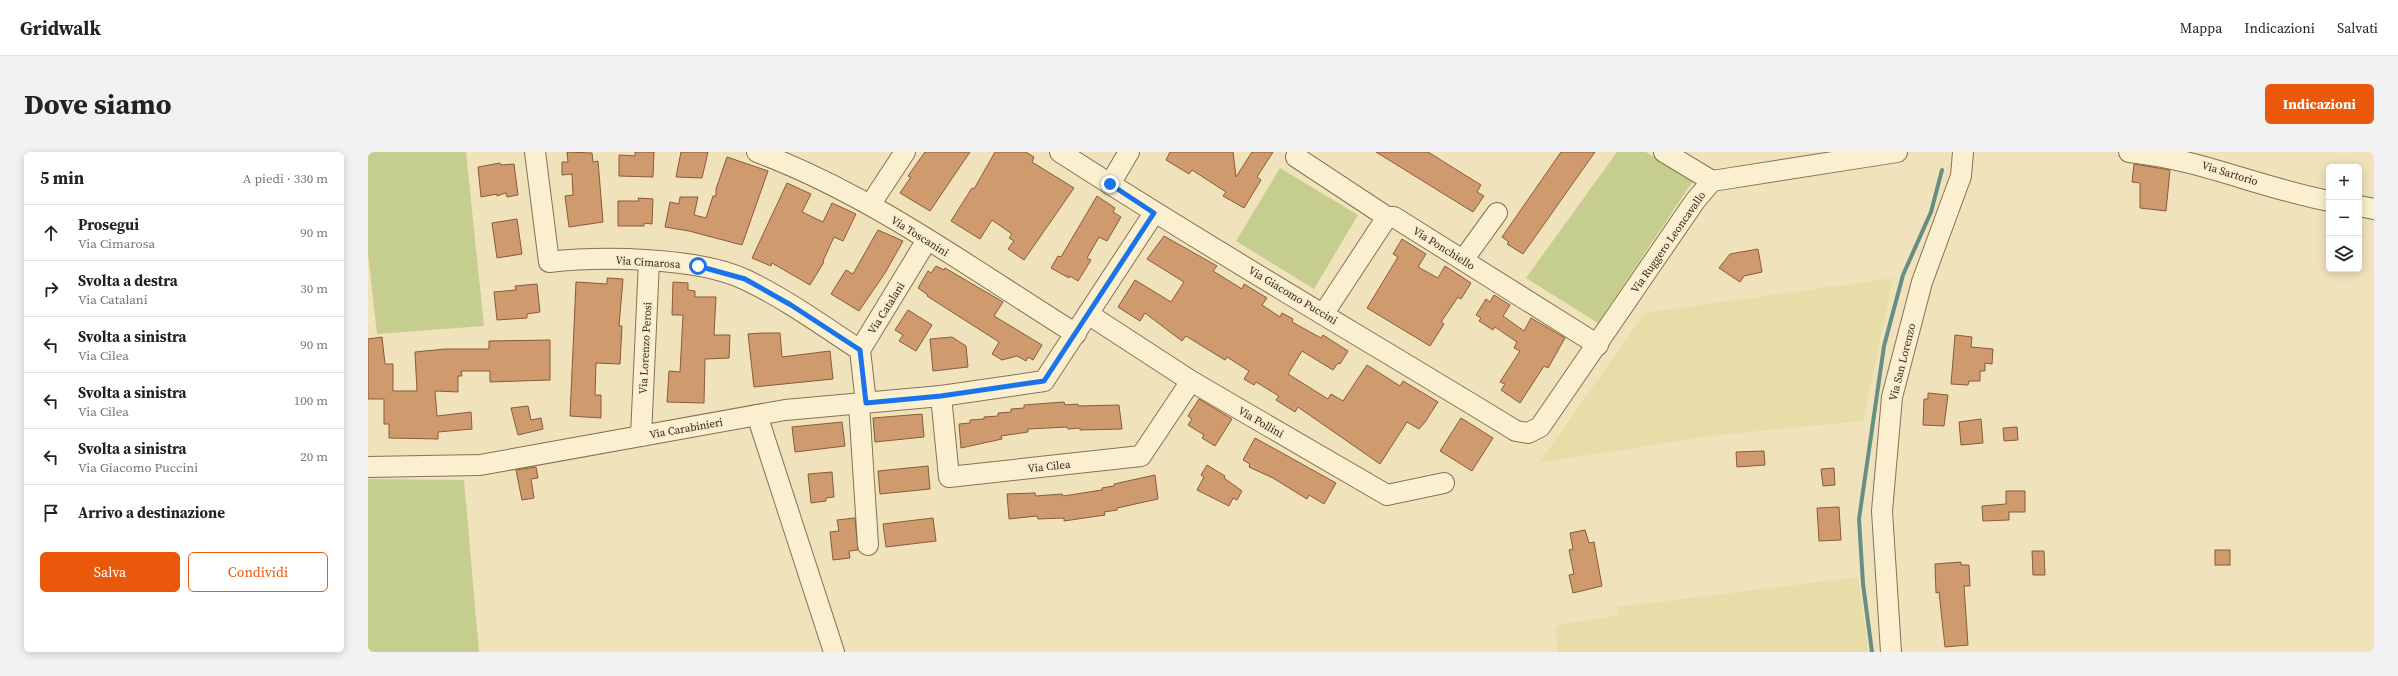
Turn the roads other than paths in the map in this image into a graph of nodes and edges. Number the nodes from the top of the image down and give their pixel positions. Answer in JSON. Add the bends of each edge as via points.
{"nodes":[{"id":1,"x":534,"y":152,"type":"edge"},
{"id":2,"x":757,"y":152,"type":"edge"},
{"id":3,"x":904,"y":152,"type":"edge"},
{"id":4,"x":1060,"y":152,"type":"edge"},
{"id":5,"x":1129,"y":152,"type":"edge"},
{"id":6,"x":1664,"y":152,"type":"edge"},
{"id":7,"x":1897,"y":152,"type":"edge"},
{"id":8,"x":1963,"y":152,"type":"edge"},
{"id":9,"x":2129,"y":152,"type":"edge"},
{"id":10,"x":1296,"y":157,"type":"dead end"},
{"id":11,"x":1712,"y":181,"type":"junction"},
{"id":12,"x":1110,"y":184,"type":"junction"},
{"id":13,"x":2326,"y":200,"type":"edge"},
{"id":14,"x":870,"y":205,"type":"junction"},
{"id":15,"x":2362,"y":207,"type":"edge"},
{"id":16,"x":2374,"y":209,"type":"edge"},
{"id":17,"x":1154,"y":213,"type":"junction"},
{"id":18,"x":1497,"y":213,"type":"dead end"},
{"id":19,"x":1387,"y":217,"type":"junction"},
{"id":20,"x":927,"y":240,"type":"junction"},
{"id":21,"x":1463,"y":260,"type":"junction"},
{"id":22,"x":649,"y":261,"type":"junction"},
{"id":23,"x":1324,"y":313,"type":"junction"},
{"id":24,"x":1088,"y":314,"type":"junction"},
{"id":25,"x":1076,"y":334,"type":"junction"},
{"id":26,"x":1598,"y":345,"type":"junction"},
{"id":27,"x":860,"y":350,"type":"junction"},
{"id":28,"x":1191,"y":382,"type":"junction"},
{"id":29,"x":941,"y":396,"type":"junction"},
{"id":30,"x":862,"y":403,"type":"junction"},
{"id":31,"x":756,"y":415,"type":"junction"},
{"id":32,"x":1528,"y":433,"type":"joint"},
{"id":33,"x":641,"y":436,"type":"junction"},
{"id":34,"x":368,"y":467,"type":"edge"},
{"id":35,"x":1444,"y":483,"type":"dead end"},
{"id":36,"x":868,"y":545,"type":"dead end"},
{"id":37,"x":834,"y":652,"type":"edge"},
{"id":38,"x":1891,"y":652,"type":"edge"}],
"edges":[{"from":1,"to":22,"type":"street","name":"Via Cimarosa","via":[[549,262],[584,258]]},
{"from":2,"to":14,"type":"street","name":"Via Toscanini","via":[[777,159]]},
{"from":3,"to":14,"type":"street"},
{"from":4,"to":12,"type":"street","name":"Via Giacomo Puccini"},
{"from":5,"to":12,"type":"street"},
{"from":6,"to":11,"type":"street"},
{"from":7,"to":11,"type":"street","name":"Via Ruggero Leoncavallo"},
{"from":8,"to":38,"type":"street","name":"Via San Lorenzo","via":[[1961,176],[1922,282],[1892,397],[1882,511]]},
{"from":9,"to":13,"type":"street","name":"Via Sartorio","via":[[2160,155],[2199,164]]},
{"from":10,"to":19,"type":"street","name":"Via Ponchiello"},
{"from":11,"to":26,"type":"street","name":"Via Ruggero Leoncavallo","via":[[1695,200]]},
{"from":12,"to":17,"type":"street","name":"Via Giacomo Puccini"},
{"from":14,"to":20,"type":"street","name":"Via Toscanini"},
{"from":15,"to":16,"type":"street"},
{"from":17,"to":23,"type":"street","name":"Via Giacomo Puccini"},
{"from":17,"to":24,"type":"street"},
{"from":18,"to":21,"type":"street"},
{"from":19,"to":21,"type":"street","name":"Via Ponchiello","via":[[1394,217]]},
{"from":19,"to":23,"type":"street"},
{"from":20,"to":25,"type":"street","name":"Via Toscanini"},
{"from":20,"to":27,"type":"street","name":"Via Catalani"},
{"from":21,"to":26,"type":"street","name":"Via Ponchiello"},
{"from":22,"to":27,"type":"street","name":"Via Cimarosa","via":[[698,266],[745,279],[791,305]]},
{"from":22,"to":33,"type":"street","name":"Via Lorenzo Perosi"},
{"from":23,"to":32,"type":"street","name":"Via Giacomo Puccini","via":[[1516,431]]},
{"from":24,"to":25,"type":"street"},
{"from":24,"to":28,"type":"street","name":"Via Pollini"},
{"from":25,"to":29,"type":"street","via":[[1044,381]]},
{"from":26,"to":32,"type":"street","name":"Via Ruggero Leoncavallo","via":[[1540,428]]},
{"from":27,"to":30,"type":"street"},
{"from":28,"to":29,"type":"street","name":"Via Cilea","via":[[1141,456],[949,477]]},
{"from":28,"to":35,"type":"street","name":"Via Pollini","via":[[1387,495]]},
{"from":29,"to":30,"type":"street"},
{"from":30,"to":31,"type":"street"},
{"from":30,"to":36,"type":"street"},
{"from":31,"to":33,"type":"street","name":"Via Carabinieri"},
{"from":31,"to":37,"type":"street"},
{"from":33,"to":34,"type":"street","name":"Via Carabinieri","via":[[480,465]]}]}
